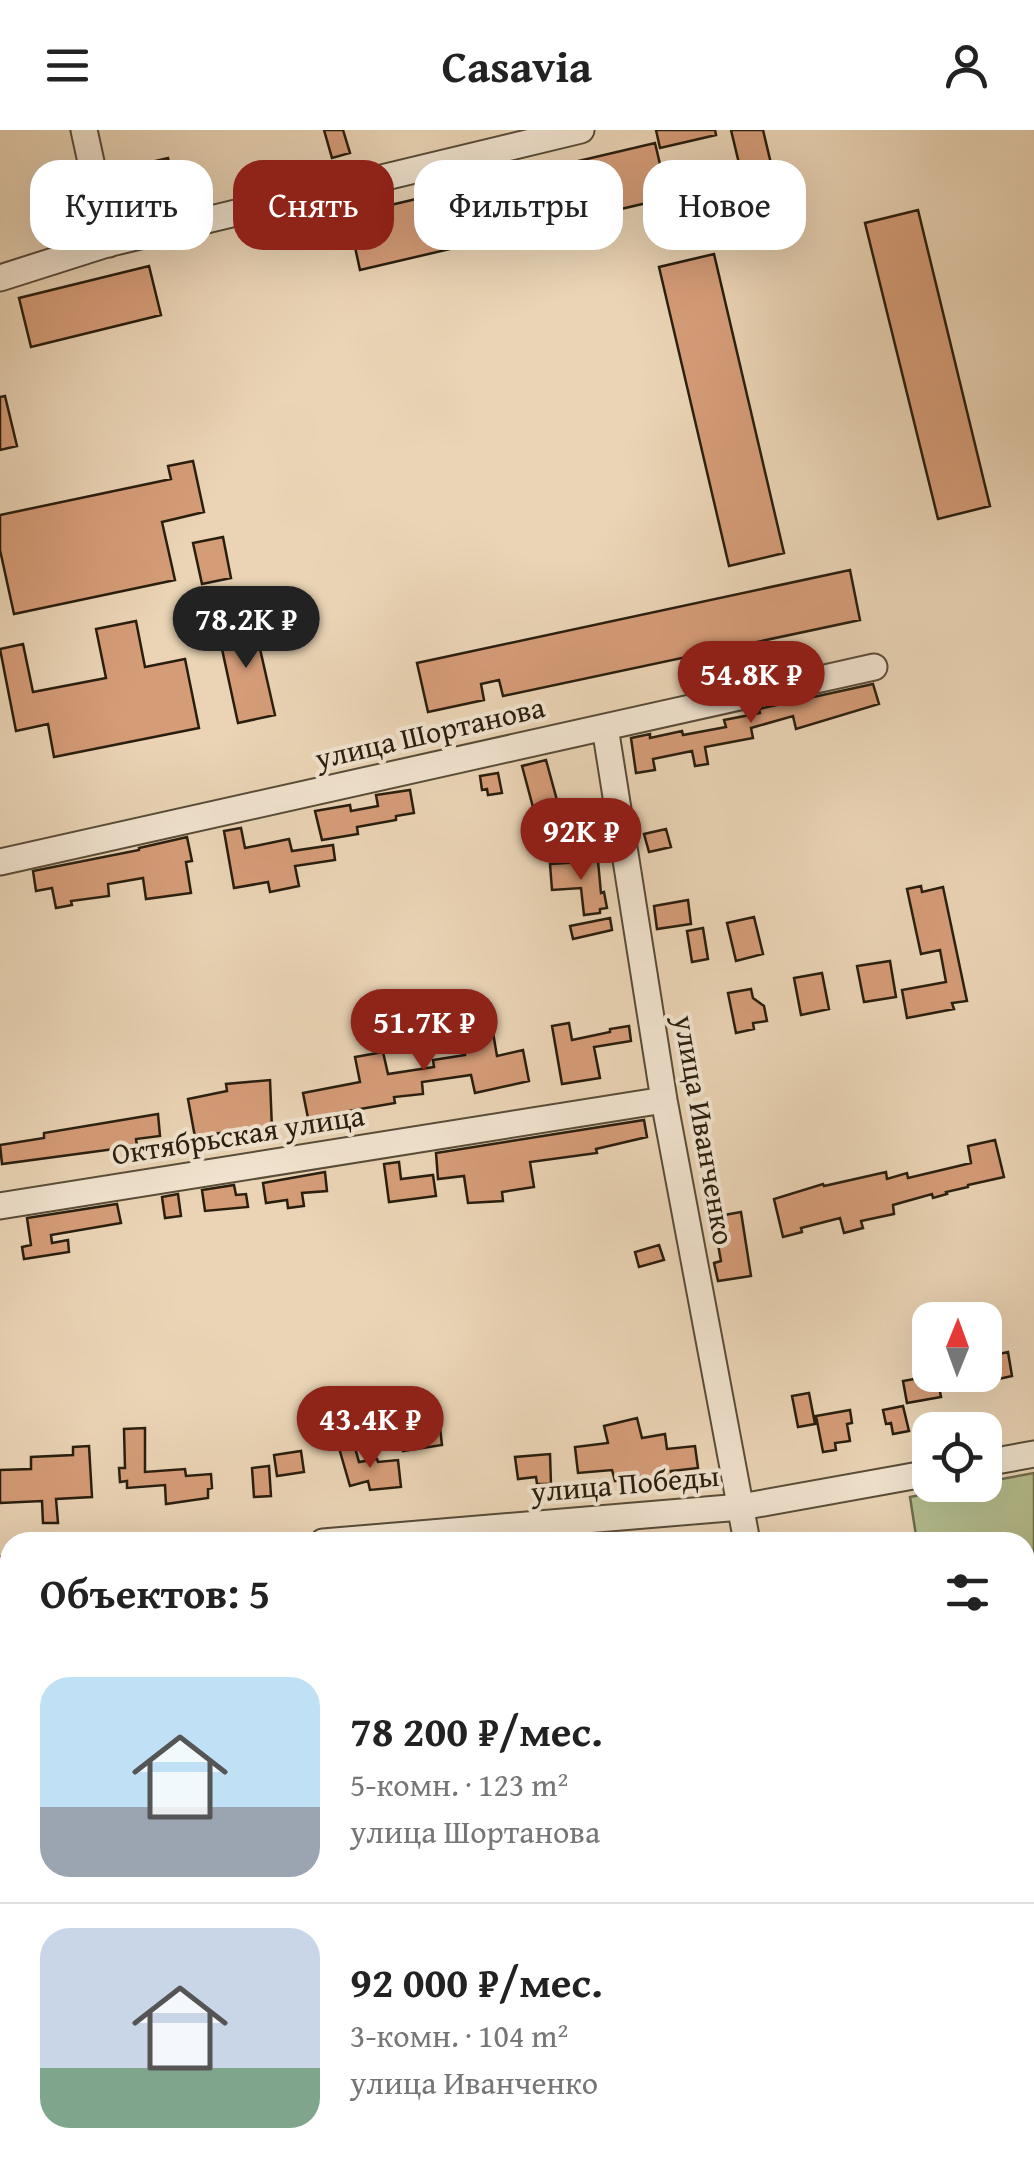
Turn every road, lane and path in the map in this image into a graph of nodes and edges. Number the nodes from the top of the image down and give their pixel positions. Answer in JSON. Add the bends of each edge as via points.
{"nodes":[{"id":1,"x":84,"y":130,"type":"edge"},
{"id":2,"x":581,"y":130,"type":"edge"},
{"id":3,"x":91,"y":160,"type":"edge"},
{"id":4,"x":213,"y":219,"type":"edge"},
{"id":5,"x":90,"y":250,"type":"edge"},
{"id":6,"x":0,"y":278,"type":"edge"},
{"id":7,"x":874,"y":667,"type":"dead end"},
{"id":8,"x":605,"y":727,"type":"junction"},
{"id":9,"x":0,"y":862,"type":"edge"},
{"id":10,"x":664,"y":1100,"type":"junction"},
{"id":11,"x":0,"y":1206,"type":"edge"},
{"id":12,"x":1034,"y":1454,"type":"edge"},
{"id":13,"x":1002,"y":1459,"type":"edge"},
{"id":14,"x":912,"y":1476,"type":"edge"},
{"id":15,"x":741,"y":1507,"type":"junction"},
{"id":16,"x":442,"y":1532,"type":"edge"},
{"id":17,"x":745,"y":1532,"type":"edge"}],
"edges":[{"from":1,"to":3,"type":"street"},
{"from":2,"to":4,"type":"street"},
{"from":5,"to":6,"type":"street"},
{"from":7,"to":8,"type":"street","name":"улица Шортанова"},
{"from":8,"to":9,"type":"street","name":"улица Шортанова"},
{"from":8,"to":10,"type":"street","name":"улица Иванченко"},
{"from":10,"to":11,"type":"street","name":"Октябрьская улица"},
{"from":10,"to":15,"type":"street","name":"улица Иванченко"},
{"from":12,"to":13,"type":"street"},
{"from":14,"to":15,"type":"street","name":"улица Победы"},
{"from":15,"to":16,"type":"street","name":"улица Победы"},
{"from":15,"to":17,"type":"street","name":"улица Иванченко"}]}
